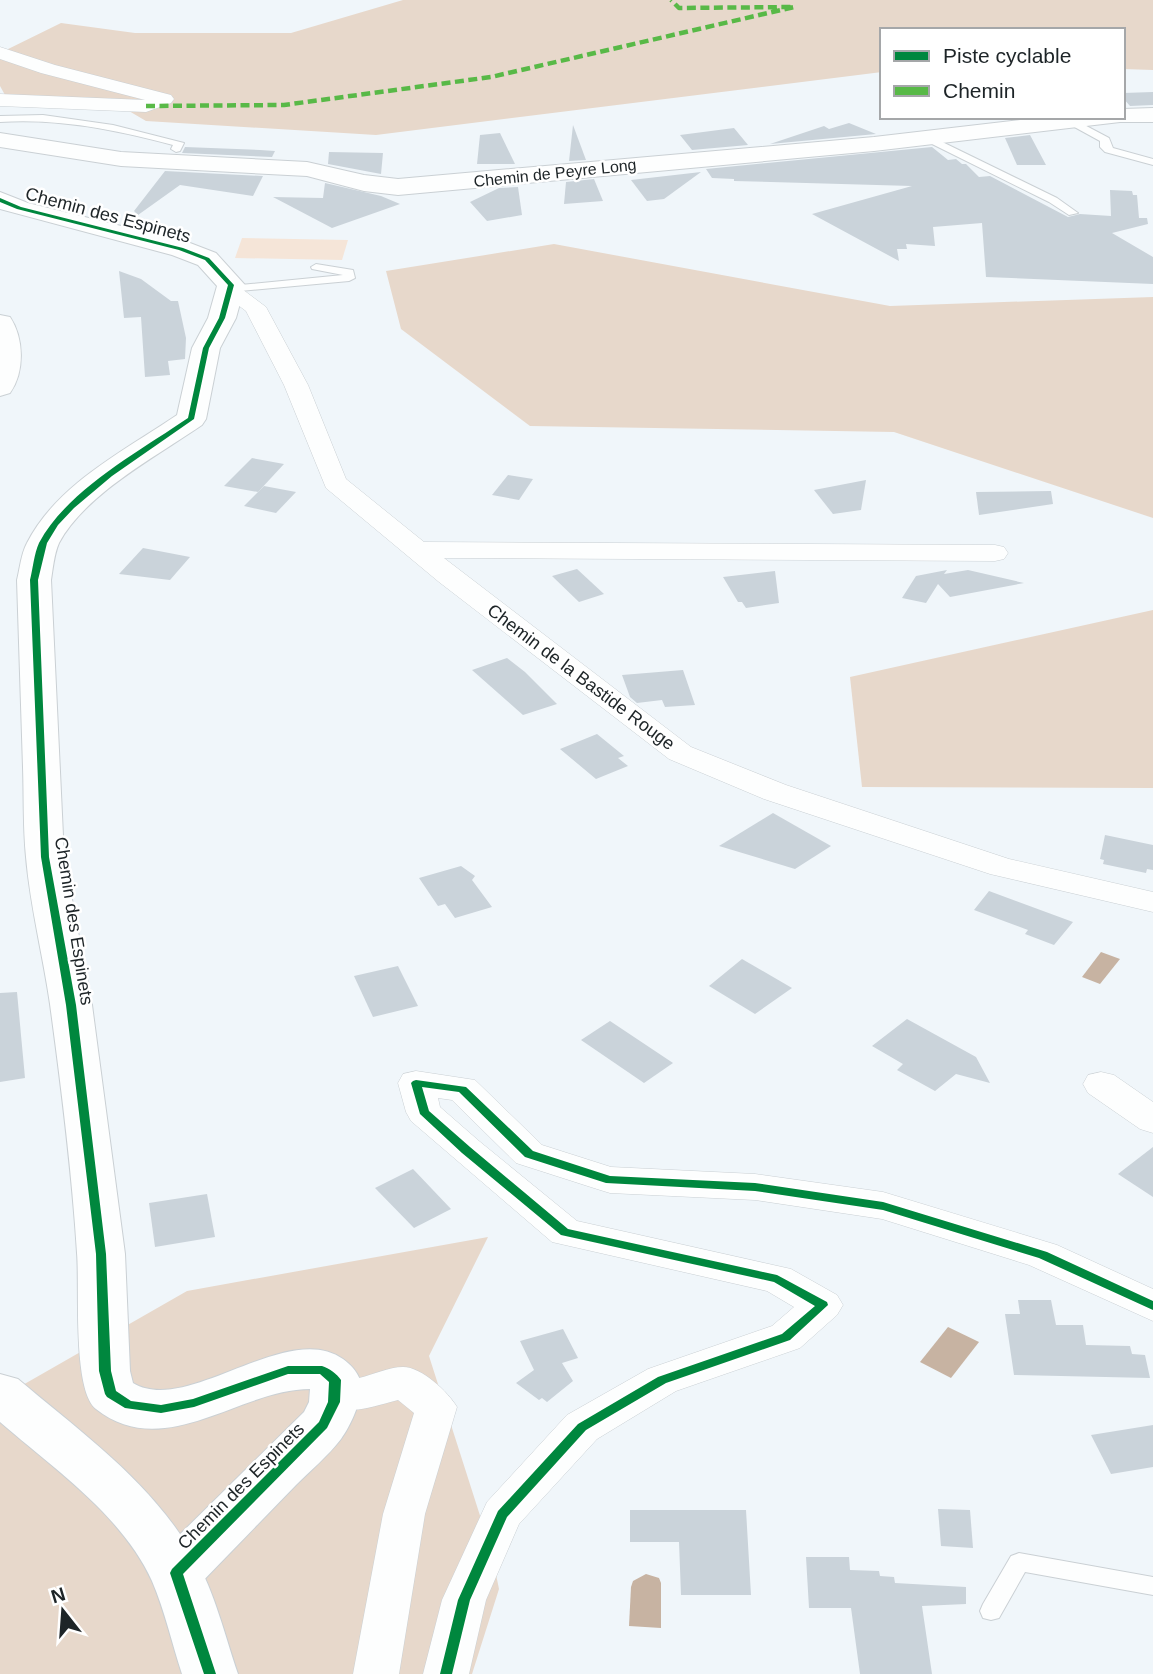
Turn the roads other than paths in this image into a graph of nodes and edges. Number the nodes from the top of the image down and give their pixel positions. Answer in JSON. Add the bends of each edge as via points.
{"nodes":[{"id":1,"x":0,"y":53,"type":"edge"},
{"id":2,"x":0,"y":100,"type":"edge"},
{"id":3,"x":1153,"y":115,"type":"edge"},
{"id":4,"x":1125,"y":116,"type":"edge"},
{"id":5,"x":0,"y":119,"type":"edge"},
{"id":6,"x":1096,"y":119,"type":"edge"},
{"id":7,"x":1072,"y":122,"type":"junction"},
{"id":8,"x":930,"y":139,"type":"junction"},
{"id":9,"x":0,"y":140,"type":"edge"},
{"id":10,"x":176,"y":149,"type":"dead end"},
{"id":11,"x":1153,"y":162,"type":"edge"},
{"id":12,"x":0,"y":200,"type":"edge"},
{"id":13,"x":1073,"y":212,"type":"dead end"},
{"id":14,"x":316,"y":267,"type":"dead end"},
{"id":15,"x":230,"y":290,"type":"junction"},
{"id":16,"x":0,"y":323,"type":"edge"},
{"id":17,"x":0,"y":387,"type":"edge"},
{"id":18,"x":417,"y":550,"type":"junction"},
{"id":19,"x":995,"y":553,"type":"dead end"},
{"id":20,"x":1153,"y":902,"type":"edge"},
{"id":21,"x":1101,"y":1084,"type":"dead end"},
{"id":22,"x":1153,"y":1120,"type":"edge"},
{"id":23,"x":1153,"y":1306,"type":"edge"},
{"id":24,"x":335,"y":1380,"type":"junction"},
{"id":25,"x":0,"y":1393,"type":"edge"},
{"id":26,"x":176,"y":1573,"type":"junction"},
{"id":27,"x":1153,"y":1586,"type":"edge"},
{"id":28,"x":990,"y":1611,"type":"dead end"},
{"id":29,"x":210,"y":1674,"type":"edge"},
{"id":30,"x":376,"y":1674,"type":"edge"},
{"id":31,"x":446,"y":1674,"type":"edge"}],
"edges":[{"from":1,"to":2,"type":"street","via":[[164,99],[146,106]]},
{"from":3,"to":4,"type":"street"},
{"from":5,"to":10,"type":"lane","via":[[29,117],[127,129],[179,143]]},
{"from":6,"to":7,"type":"street","name":"Chemin de Peyre Long"},
{"from":7,"to":8,"type":"street","name":"Chemin de Peyre Long"},
{"from":7,"to":11,"type":"lane","via":[[1105,140],[1109,150]]},
{"from":8,"to":9,"type":"street","name":"Chemin de Peyre Long","via":[[398,187],[307,169],[121,159]]},
{"from":8,"to":13,"type":"lane"},
{"from":12,"to":15,"type":"street","name":"Chemin des Espinets","via":[[207,259],[231,285]]},
{"from":14,"to":15,"type":"lane","via":[[349,272],[349,278]]},
{"from":15,"to":18,"type":"street","name":"Chemin de la Bastide Rouge","via":[[255,307],[296,385],[335,483]]},
{"from":15,"to":24,"type":"street","name":"Chemin des Espinets","via":[[206,348],[191,419],[102,481],[59,518],[41,546],[34,580],[45,857],[73,1019],[101,1254],[105,1371],[111,1394],[130,1405],[161,1409],[194,1403],[289,1370],[322,1370]]},
{"from":16,"to":17,"type":"street","via":[[6,357]]},
{"from":18,"to":19,"type":"street"},
{"from":18,"to":20,"type":"street","name":"Chemin de la Bastide Rouge","via":[[680,753],[775,792],[1001,867]]},
{"from":21,"to":22,"type":"street"},
{"from":23,"to":31,"type":"street","via":[[1043,1255],[883,1206],[755,1187],[610,1180],[529,1154],[462,1089],[416,1083],[424,1112],[565,1232],[777,1279],[823,1305],[786,1338],[663,1380],[582,1427],[502,1514],[464,1600]]},
{"from":24,"to":26,"type":"street","name":"Chemin des Espinets","via":[[334,1402],[323,1425]]},
{"from":24,"to":30,"type":"street","via":[[351,1396],[404,1383],[436,1407],[404,1514]]},
{"from":25,"to":26,"type":"street","via":[[112,1489],[143,1522]]},
{"from":26,"to":29,"type":"street"},
{"from":27,"to":28,"type":"lane","via":[[1019,1562]]}]}
